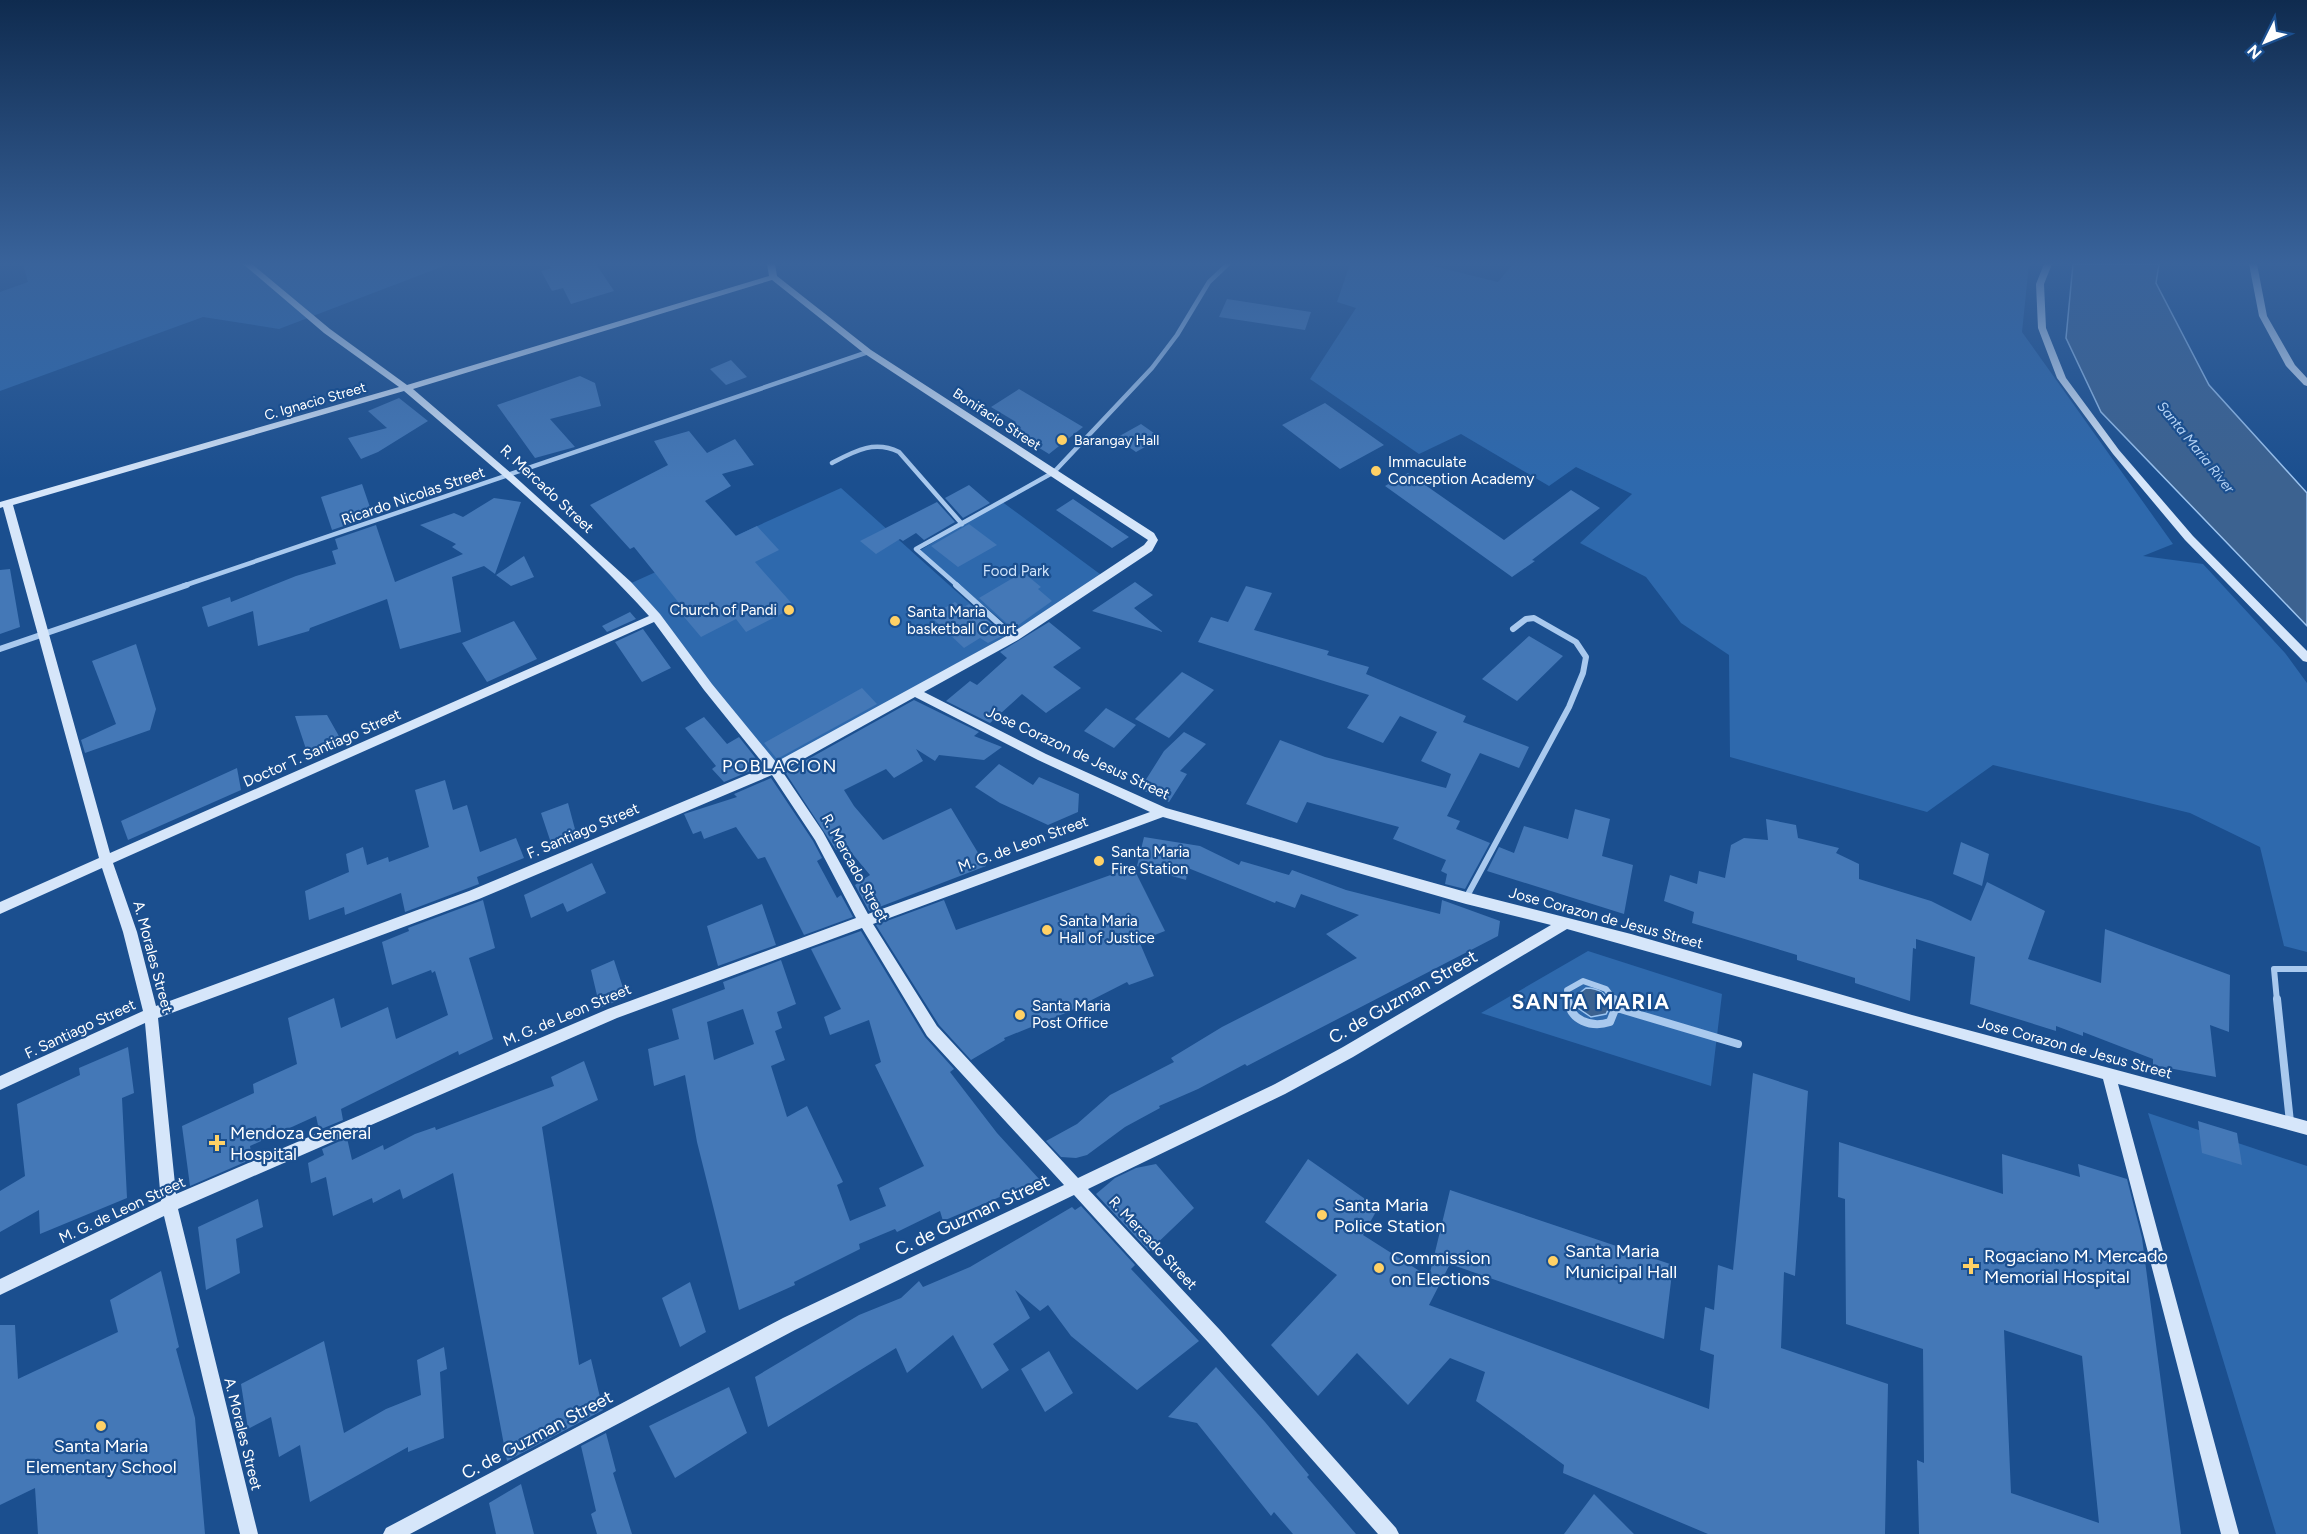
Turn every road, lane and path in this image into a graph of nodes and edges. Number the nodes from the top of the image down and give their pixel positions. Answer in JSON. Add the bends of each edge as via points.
{"nodes":[{"id":1,"x":333,"y":336,"type":"edge"},
{"id":2,"x":579,"y":336,"type":"edge"},
{"id":3,"x":847,"y":336,"type":"edge"},
{"id":4,"x":1177,"y":336,"type":"edge"},
{"id":5,"x":2045,"y":336,"type":"edge"},
{"id":6,"x":2274,"y":336,"type":"edge"},
{"id":7,"x":868,"y":352,"type":"junction"},
{"id":8,"x":2307,"y":383,"type":"edge"},
{"id":9,"x":406,"y":388,"type":"junction"},
{"id":10,"x":831,"y":462,"type":"dead end"},
{"id":11,"x":1054,"y":472,"type":"junction"},
{"id":12,"x":509,"y":476,"type":"junction"},
{"id":13,"x":3,"y":504,"type":"edge"},
{"id":14,"x":962,"y":524,"type":"junction"},
{"id":15,"x":1148,"y":548,"type":"joint"},
{"id":16,"x":656,"y":617,"type":"junction"},
{"id":17,"x":1513,"y":629,"type":"dead end"},
{"id":18,"x":44,"y":633,"type":"junction"},
{"id":19,"x":1014,"y":637,"type":"junction"},
{"id":20,"x":0,"y":649,"type":"edge"},
{"id":21,"x":2307,"y":658,"type":"edge"},
{"id":22,"x":915,"y":692,"type":"junction"},
{"id":23,"x":774,"y":769,"type":"junction"},
{"id":24,"x":1163,"y":812,"type":"junction"},
{"id":25,"x":106,"y":860,"type":"junction"},
{"id":26,"x":1466,"y":898,"type":"junction"},
{"id":27,"x":0,"y":908,"type":"edge"},
{"id":28,"x":865,"y":922,"type":"junction"},
{"id":29,"x":1564,"y":924,"type":"junction"},
{"id":30,"x":2307,"y":969,"type":"edge"},
{"id":31,"x":1617,"y":1008,"type":"junction"},
{"id":32,"x":150,"y":1014,"type":"junction"},
{"id":33,"x":1738,"y":1044,"type":"dead end"},
{"id":34,"x":2109,"y":1075,"type":"junction"},
{"id":35,"x":0,"y":1083,"type":"edge"},
{"id":36,"x":2290,"y":1122,"type":"junction"},
{"id":37,"x":2307,"y":1128,"type":"edge"},
{"id":38,"x":1075,"y":1188,"type":"junction"},
{"id":39,"x":169,"y":1205,"type":"junction"},
{"id":40,"x":0,"y":1287,"type":"edge"},
{"id":41,"x":249,"y":1534,"type":"edge"},
{"id":42,"x":392,"y":1534,"type":"edge"},
{"id":43,"x":1390,"y":1534,"type":"edge"},
{"id":44,"x":2230,"y":1534,"type":"edge"}],
"edges":[{"from":1,"to":9,"type":"street","name":"R. Mercado Street"},
{"from":2,"to":9,"type":"street","name":"C. Ignacio Street"},
{"from":3,"to":7,"type":"street","name":"Bonifacio Street"},
{"from":4,"to":11,"type":"street","via":[[1152,368]]},
{"from":5,"to":21,"type":"street","via":[[2062,378],[2116,452],[2189,538]]},
{"from":6,"to":8,"type":"street","via":[[2291,366]]},
{"from":7,"to":11,"type":"street","name":"Bonifacio Street"},
{"from":7,"to":12,"type":"street","name":"Ricardo Nicolas Street"},
{"from":9,"to":12,"type":"street","name":"R. Mercado Street"},
{"from":9,"to":13,"type":"street","name":"C. Ignacio Street"},
{"from":10,"to":14,"type":"street","via":[[864,448],[887,445],[899,452]]},
{"from":11,"to":14,"type":"street"},
{"from":11,"to":15,"type":"street","name":"Bonifacio Street","via":[[1150,535],[1153,540]]},
{"from":12,"to":16,"type":"street","name":"R. Mercado Street","via":[[627,585]]},
{"from":12,"to":18,"type":"street","name":"Ricardo Nicolas Street"},
{"from":13,"to":18,"type":"street","name":"A. Morales Street"},
{"from":14,"to":19,"type":"street","via":[[916,549]]},
{"from":15,"to":19,"type":"street","name":"F. Santiago Street"},
{"from":16,"to":23,"type":"street","name":"R. Mercado Street"},
{"from":16,"to":25,"type":"street","name":"Doctor T. Santiago Street"},
{"from":17,"to":26,"type":"street","via":[[1534,618],[1576,642],[1586,657],[1569,707]]},
{"from":18,"to":20,"type":"street","name":"Ricardo Nicolas Street"},
{"from":18,"to":25,"type":"street","name":"A. Morales Street"},
{"from":19,"to":22,"type":"street","name":"F. Santiago Street"},
{"from":22,"to":23,"type":"street","name":"F. Santiago Street"},
{"from":22,"to":24,"type":"street","name":"Jose Corazon de Jesus Street","via":[[1042,757]]},
{"from":23,"to":28,"type":"street","name":"R. Mercado Street","via":[[819,836]]},
{"from":23,"to":32,"type":"street","name":"F. Santiago Street","via":[[474,895]]},
{"from":24,"to":26,"type":"street","name":"Jose Corazon de Jesus Street"},
{"from":24,"to":28,"type":"street","name":"M. G. de Leon Street"},
{"from":25,"to":27,"type":"street","name":"Doctor T. Santiago Street"},
{"from":25,"to":32,"type":"street","name":"A. Morales Street","via":[[130,932]]},
{"from":26,"to":29,"type":"street","name":"Jose Corazon de Jesus Street"},
{"from":28,"to":38,"type":"street","name":"R. Mercado Street","via":[[932,1031]]},
{"from":28,"to":39,"type":"street","name":"M. G. de Leon Street","via":[[612,1013]]},
{"from":29,"to":34,"type":"street","name":"Jose Corazon de Jesus Street"},
{"from":29,"to":38,"type":"street","name":"C. de Guzman Street","via":[[1280,1089]]},
{"from":30,"to":36,"type":"street","via":[[2274,969]]},
{"from":31,"to":31,"type":"street","via":[[1610,991],[1592,981],[1574,984],[1568,990],[1568,1008],[1583,1023],[1610,1022]]},
{"from":31,"to":33,"type":"street"},
{"from":32,"to":35,"type":"street","name":"F. Santiago Street"},
{"from":32,"to":39,"type":"street","name":"A. Morales Street"},
{"from":34,"to":36,"type":"street","name":"Jose Corazon de Jesus Street"},
{"from":34,"to":44,"type":"street"},
{"from":36,"to":37,"type":"street","name":"Jose Corazon de Jesus Street"},
{"from":38,"to":42,"type":"street","name":"C. de Guzman Street","via":[[789,1324]]},
{"from":38,"to":43,"type":"street","name":"R. Mercado Street","via":[[1214,1336]]},
{"from":39,"to":40,"type":"street","name":"M. G. de Leon Street"},
{"from":39,"to":41,"type":"street","name":"A. Morales Street"}]}
